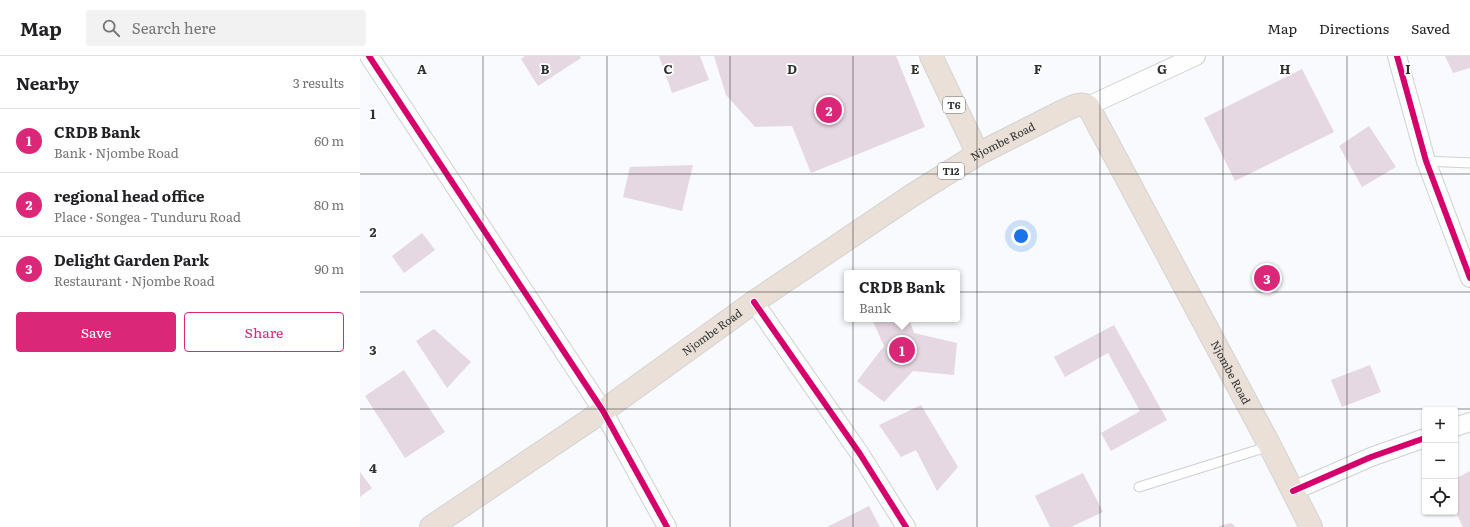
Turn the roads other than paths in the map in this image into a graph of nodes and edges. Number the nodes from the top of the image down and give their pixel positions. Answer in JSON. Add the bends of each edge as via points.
{"nodes":[{"id":1,"x":369,"y":56,"type":"edge"},
{"id":2,"x":931,"y":56,"type":"edge"},
{"id":3,"x":1196,"y":56,"type":"edge"},
{"id":4,"x":1397,"y":56,"type":"edge"},
{"id":5,"x":1088,"y":106,"type":"junction"},
{"id":6,"x":978,"y":154,"type":"junction"},
{"id":7,"x":1426,"y":161,"type":"junction"},
{"id":8,"x":1470,"y":163,"type":"edge"},
{"id":9,"x":1470,"y":278,"type":"edge"},
{"id":10,"x":754,"y":302,"type":"junction"},
{"id":11,"x":603,"y":411,"type":"junction"},
{"id":12,"x":1470,"y":422,"type":"edge"},
{"id":13,"x":1458,"y":426,"type":"edge"},
{"id":14,"x":1422,"y":439,"type":"edge"},
{"id":15,"x":1270,"y":446,"type":"junction"},
{"id":16,"x":1139,"y":487,"type":"dead end"},
{"id":17,"x":1294,"y":491,"type":"junction"},
{"id":18,"x":431,"y":527,"type":"edge"},
{"id":19,"x":667,"y":527,"type":"edge"},
{"id":20,"x":906,"y":527,"type":"edge"},
{"id":21,"x":1311,"y":527,"type":"edge"}],
"edges":[{"from":1,"to":11,"type":"street"},
{"from":2,"to":6,"type":"highway","number":"T6"},
{"from":3,"to":5,"type":"street"},
{"from":4,"to":7,"type":"street"},
{"from":5,"to":6,"type":"highway","name":"Njombe Road","number":"T12","via":[[1076,105]]},
{"from":5,"to":15,"type":"highway","name":"Njombe Road"},
{"from":6,"to":10,"type":"highway","name":"Njombe Road","number":"T12"},
{"from":7,"to":8,"type":"lane"},
{"from":7,"to":9,"type":"street"},
{"from":10,"to":11,"type":"highway","name":"Njombe Road","number":"T12"},
{"from":10,"to":20,"type":"street","via":[[860,454]]},
{"from":11,"to":18,"type":"highway","name":"Njombe Road","number":"T12"},
{"from":11,"to":19,"type":"street"},
{"from":12,"to":13,"type":"street"},
{"from":14,"to":17,"type":"street","via":[[1371,457]]},
{"from":15,"to":16,"type":"lane"},
{"from":15,"to":17,"type":"highway","name":"Njombe Road"},
{"from":17,"to":21,"type":"highway","name":"Njombe Road"}]}
